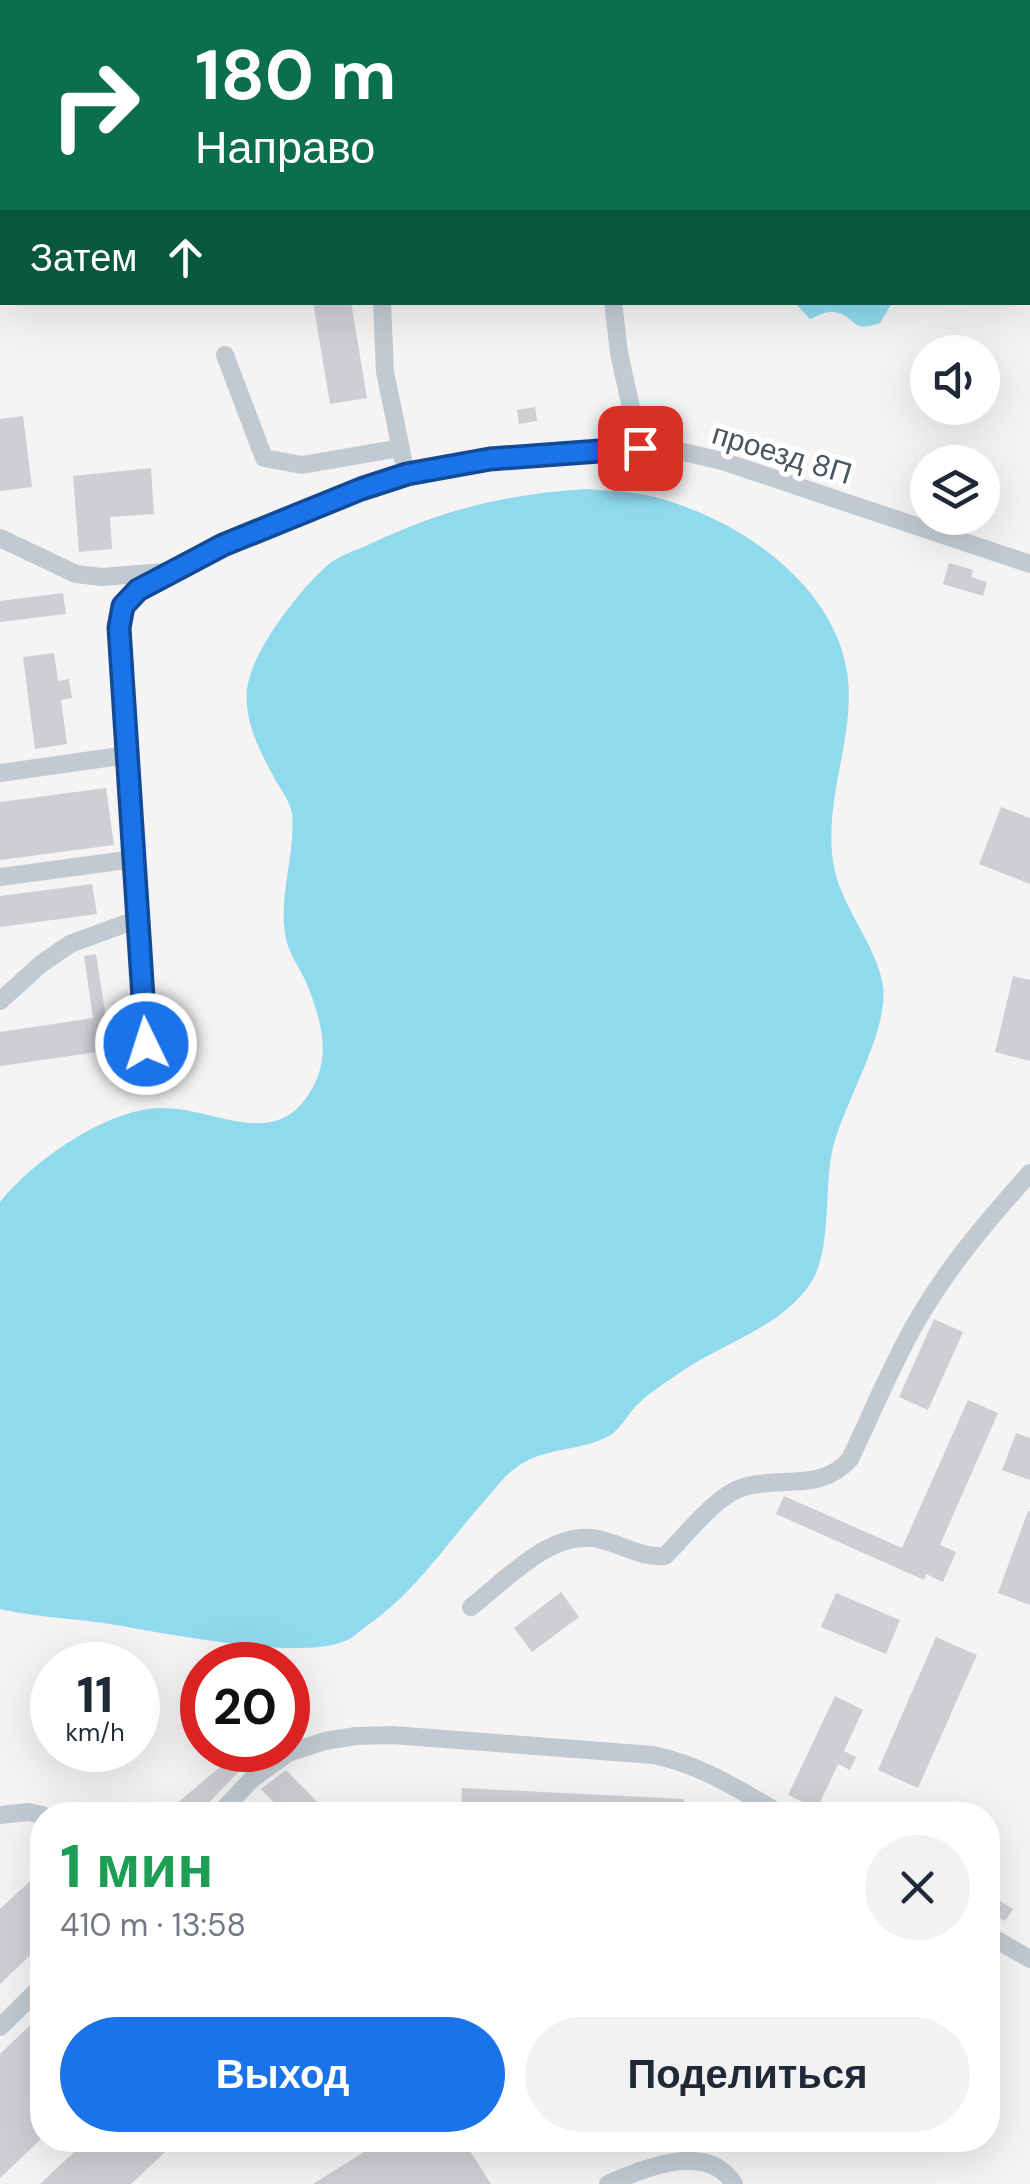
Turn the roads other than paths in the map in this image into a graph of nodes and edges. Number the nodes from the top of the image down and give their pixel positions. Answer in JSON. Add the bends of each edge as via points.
{"nodes":[{"id":1,"x":382,"y":305,"type":"edge"},
{"id":2,"x":614,"y":305,"type":"edge"},
{"id":3,"x":225,"y":354,"type":"dead end"},
{"id":4,"x":400,"y":448,"type":"junction"},
{"id":5,"x":640,"y":448,"type":"junction"},
{"id":6,"x":407,"y":474,"type":"junction"},
{"id":7,"x":0,"y":538,"type":"edge"},
{"id":8,"x":1030,"y":564,"type":"edge"},
{"id":9,"x":174,"y":571,"type":"junction"},
{"id":10,"x":127,"y":755,"type":"junction"},
{"id":11,"x":0,"y":773,"type":"edge"},
{"id":12,"x":134,"y":859,"type":"junction"},
{"id":13,"x":0,"y":878,"type":"edge"},
{"id":14,"x":138,"y":918,"type":"junction"},
{"id":15,"x":0,"y":1001,"type":"edge"},
{"id":16,"x":146,"y":1044,"type":"dead end"},
{"id":17,"x":1030,"y":1173,"type":"edge"},
{"id":18,"x":471,"y":1607,"type":"dead end"},
{"id":19,"x":230,"y":1802,"type":"edge"},
{"id":20,"x":760,"y":1802,"type":"edge"},
{"id":21,"x":30,"y":1812,"type":"edge"},
{"id":22,"x":0,"y":1815,"type":"edge"},
{"id":23,"x":1000,"y":1941,"type":"edge"},
{"id":24,"x":1030,"y":1959,"type":"edge"},
{"id":25,"x":30,"y":1998,"type":"edge"},
{"id":26,"x":0,"y":2027,"type":"edge"},
{"id":27,"x":608,"y":2184,"type":"edge"},
{"id":28,"x":734,"y":2184,"type":"edge"}],
"edges":[{"from":1,"to":4,"type":"street","via":[[385,372]]},
{"from":2,"to":5,"type":"street"},
{"from":3,"to":4,"type":"street","via":[[264,458],[302,465]]},
{"from":4,"to":6,"type":"street"},
{"from":5,"to":6,"type":"street","name":"проезд 8П","via":[[490,459]]},
{"from":5,"to":8,"type":"street","name":"проезд 8П","via":[[722,461]]},
{"from":6,"to":9,"type":"street","name":"проезд 8П","via":[[316,506]]},
{"from":7,"to":9,"type":"street","via":[[76,574]]},
{"from":9,"to":10,"type":"street","name":"проезд 8П","via":[[123,606]]},
{"from":10,"to":11,"type":"street"},
{"from":10,"to":12,"type":"street"},
{"from":12,"to":13,"type":"street"},
{"from":12,"to":14,"type":"street"},
{"from":14,"to":15,"type":"street","via":[[70,944]]},
{"from":14,"to":16,"type":"street"},
{"from":17,"to":18,"type":"street","via":[[950,1270],[838,1473],[742,1487],[724,1496],[665,1556],[648,1557],[594,1538],[555,1545]]},
{"from":19,"to":20,"type":"street","via":[[288,1752],[392,1735],[653,1755],[708,1772]]},
{"from":21,"to":22,"type":"street"},
{"from":23,"to":24,"type":"street"},
{"from":25,"to":26,"type":"street"},
{"from":27,"to":28,"type":"street","via":[[693,2160],[712,2163]]}]}
